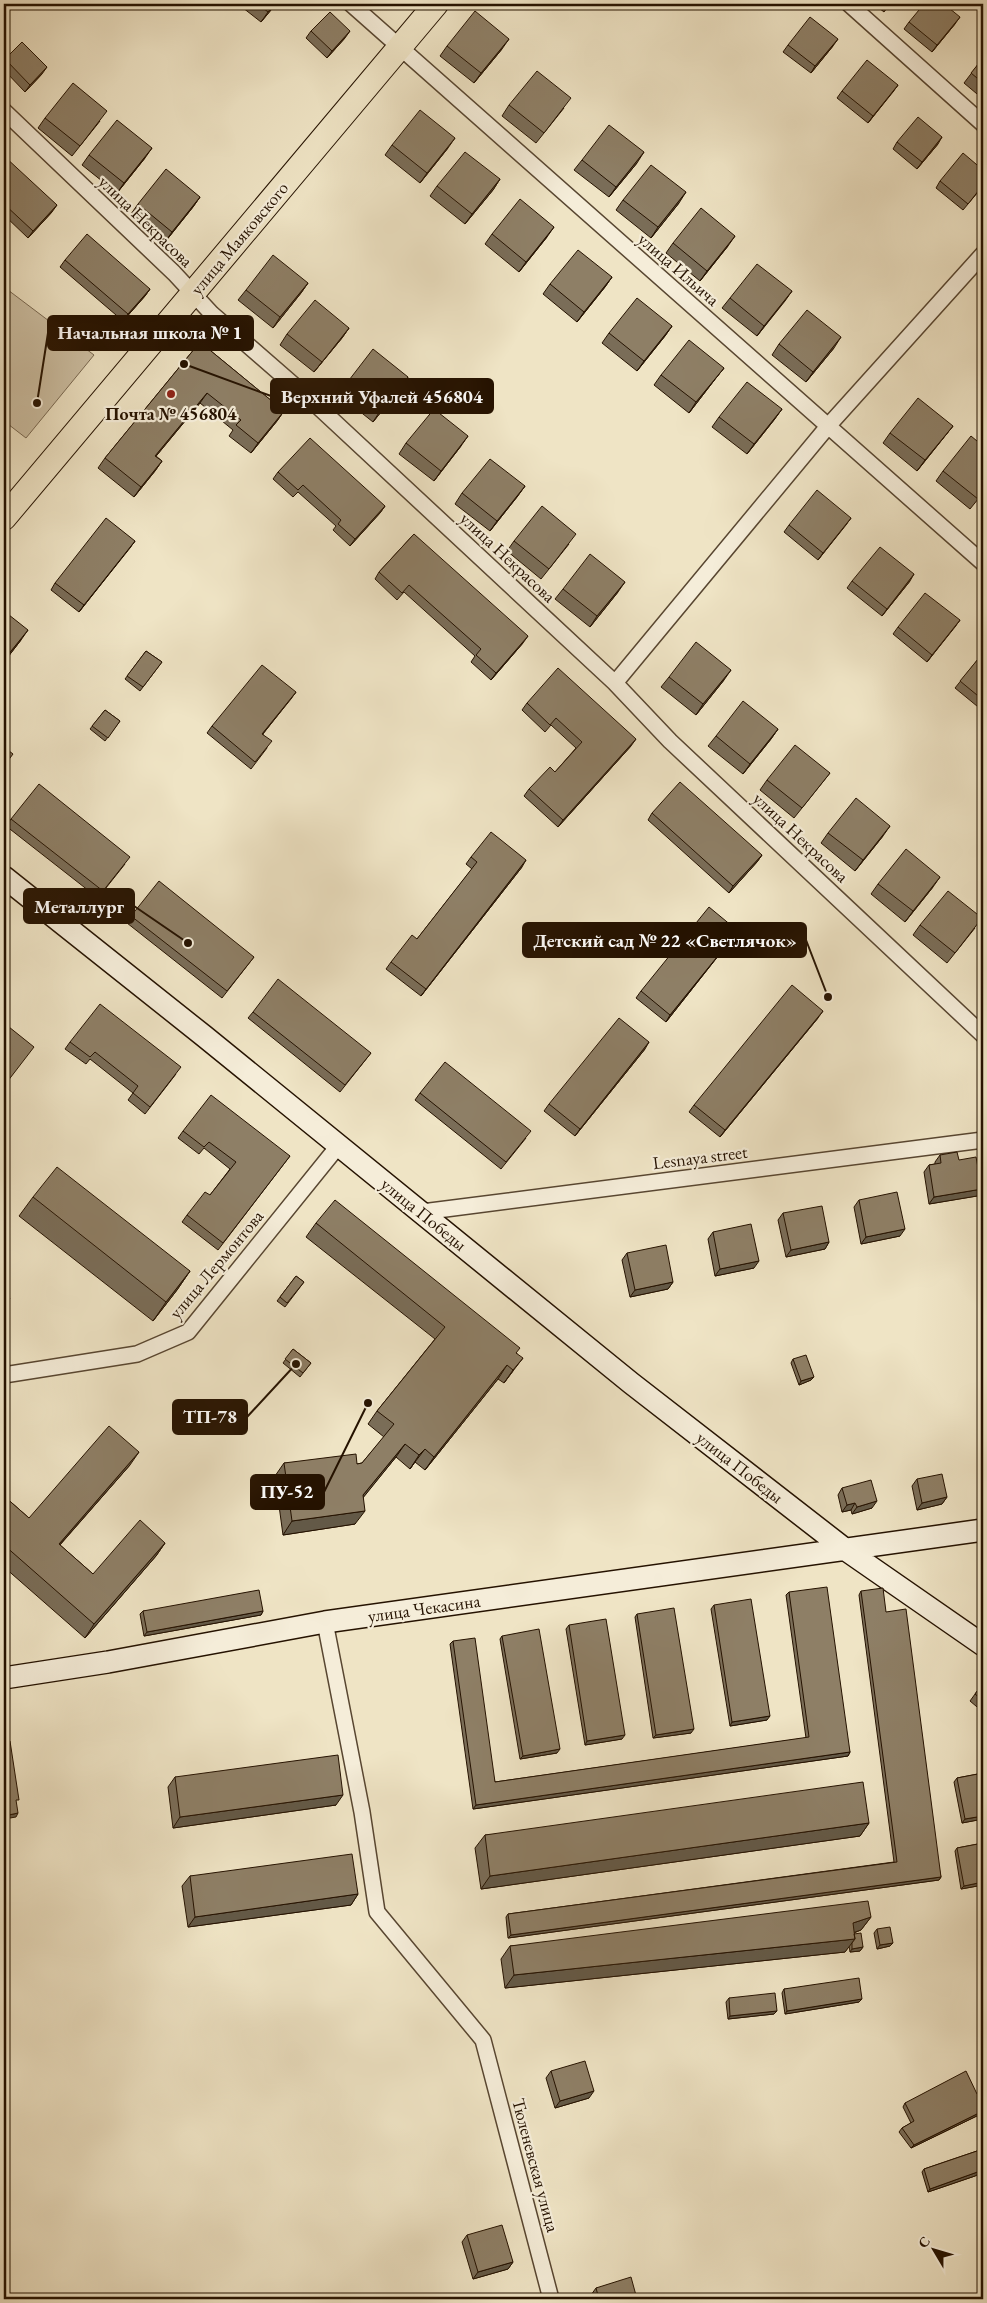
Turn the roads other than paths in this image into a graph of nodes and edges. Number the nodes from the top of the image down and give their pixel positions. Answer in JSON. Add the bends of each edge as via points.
{"nodes":[{"id":1,"x":351,"y":4,"type":"edge"},
{"id":2,"x":436,"y":4,"type":"edge"},
{"id":3,"x":848,"y":4,"type":"edge"},
{"id":4,"x":398,"y":48,"type":"junction"},
{"id":5,"x":4,"y":111,"type":"edge"},
{"id":6,"x":983,"y":124,"type":"edge"},
{"id":7,"x":983,"y":254,"type":"edge"},
{"id":8,"x":194,"y":293,"type":"junction"},
{"id":9,"x":829,"y":425,"type":"junction"},
{"id":10,"x":4,"y":518,"type":"edge"},
{"id":11,"x":983,"y":563,"type":"edge"},
{"id":12,"x":615,"y":683,"type":"junction"},
{"id":13,"x":4,"y":877,"type":"edge"},
{"id":14,"x":983,"y":1035,"type":"edge"},
{"id":15,"x":983,"y":1140,"type":"edge"},
{"id":16,"x":339,"y":1145,"type":"junction"},
{"id":17,"x":422,"y":1212,"type":"junction"},
{"id":18,"x":4,"y":1375,"type":"edge"},
{"id":19,"x":983,"y":1530,"type":"edge"},
{"id":20,"x":846,"y":1550,"type":"junction"},
{"id":21,"x":325,"y":1622,"type":"junction"},
{"id":22,"x":983,"y":1645,"type":"edge"},
{"id":23,"x":4,"y":1678,"type":"edge"},
{"id":24,"x":551,"y":2299,"type":"edge"}],
"edges":[{"from":1,"to":4,"type":"street","name":"улица Ильича"},
{"from":2,"to":4,"type":"main road","name":"улица Маяковского"},
{"from":3,"to":6,"type":"street"},
{"from":4,"to":8,"type":"main road","name":"улица Маяковского"},
{"from":4,"to":9,"type":"street","name":"улица Ильича"},
{"from":5,"to":8,"type":"street","name":"улица Некрасова"},
{"from":7,"to":9,"type":"street"},
{"from":8,"to":10,"type":"main road","name":"улица Маяковского"},
{"from":8,"to":12,"type":"street","name":"улица Некрасова","via":[[212,314],[312,401]]},
{"from":9,"to":11,"type":"street","name":"улица Ильича"},
{"from":9,"to":12,"type":"street"},
{"from":12,"to":14,"type":"street","name":"улица Некрасова","via":[[670,740]]},
{"from":13,"to":16,"type":"street","name":"улица Победы"},
{"from":15,"to":17,"type":"street","name":"Lesnaya street"},
{"from":16,"to":17,"type":"street","name":"улица Победы"},
{"from":16,"to":18,"type":"street","name":"улица Лермонтова","via":[[188,1332],[137,1354]]},
{"from":17,"to":20,"type":"street","name":"улица Победы","via":[[632,1383]]},
{"from":19,"to":20,"type":"street","name":"улица Чекасина"},
{"from":20,"to":21,"type":"street","name":"улица Чекасина"},
{"from":20,"to":22,"type":"street","name":"улица Победы"},
{"from":21,"to":23,"type":"street","name":"улица Чекасина"},
{"from":21,"to":24,"type":"street","name":"Тюленевская улица","via":[[362,1812],[377,1912],[483,2040]]}]}
